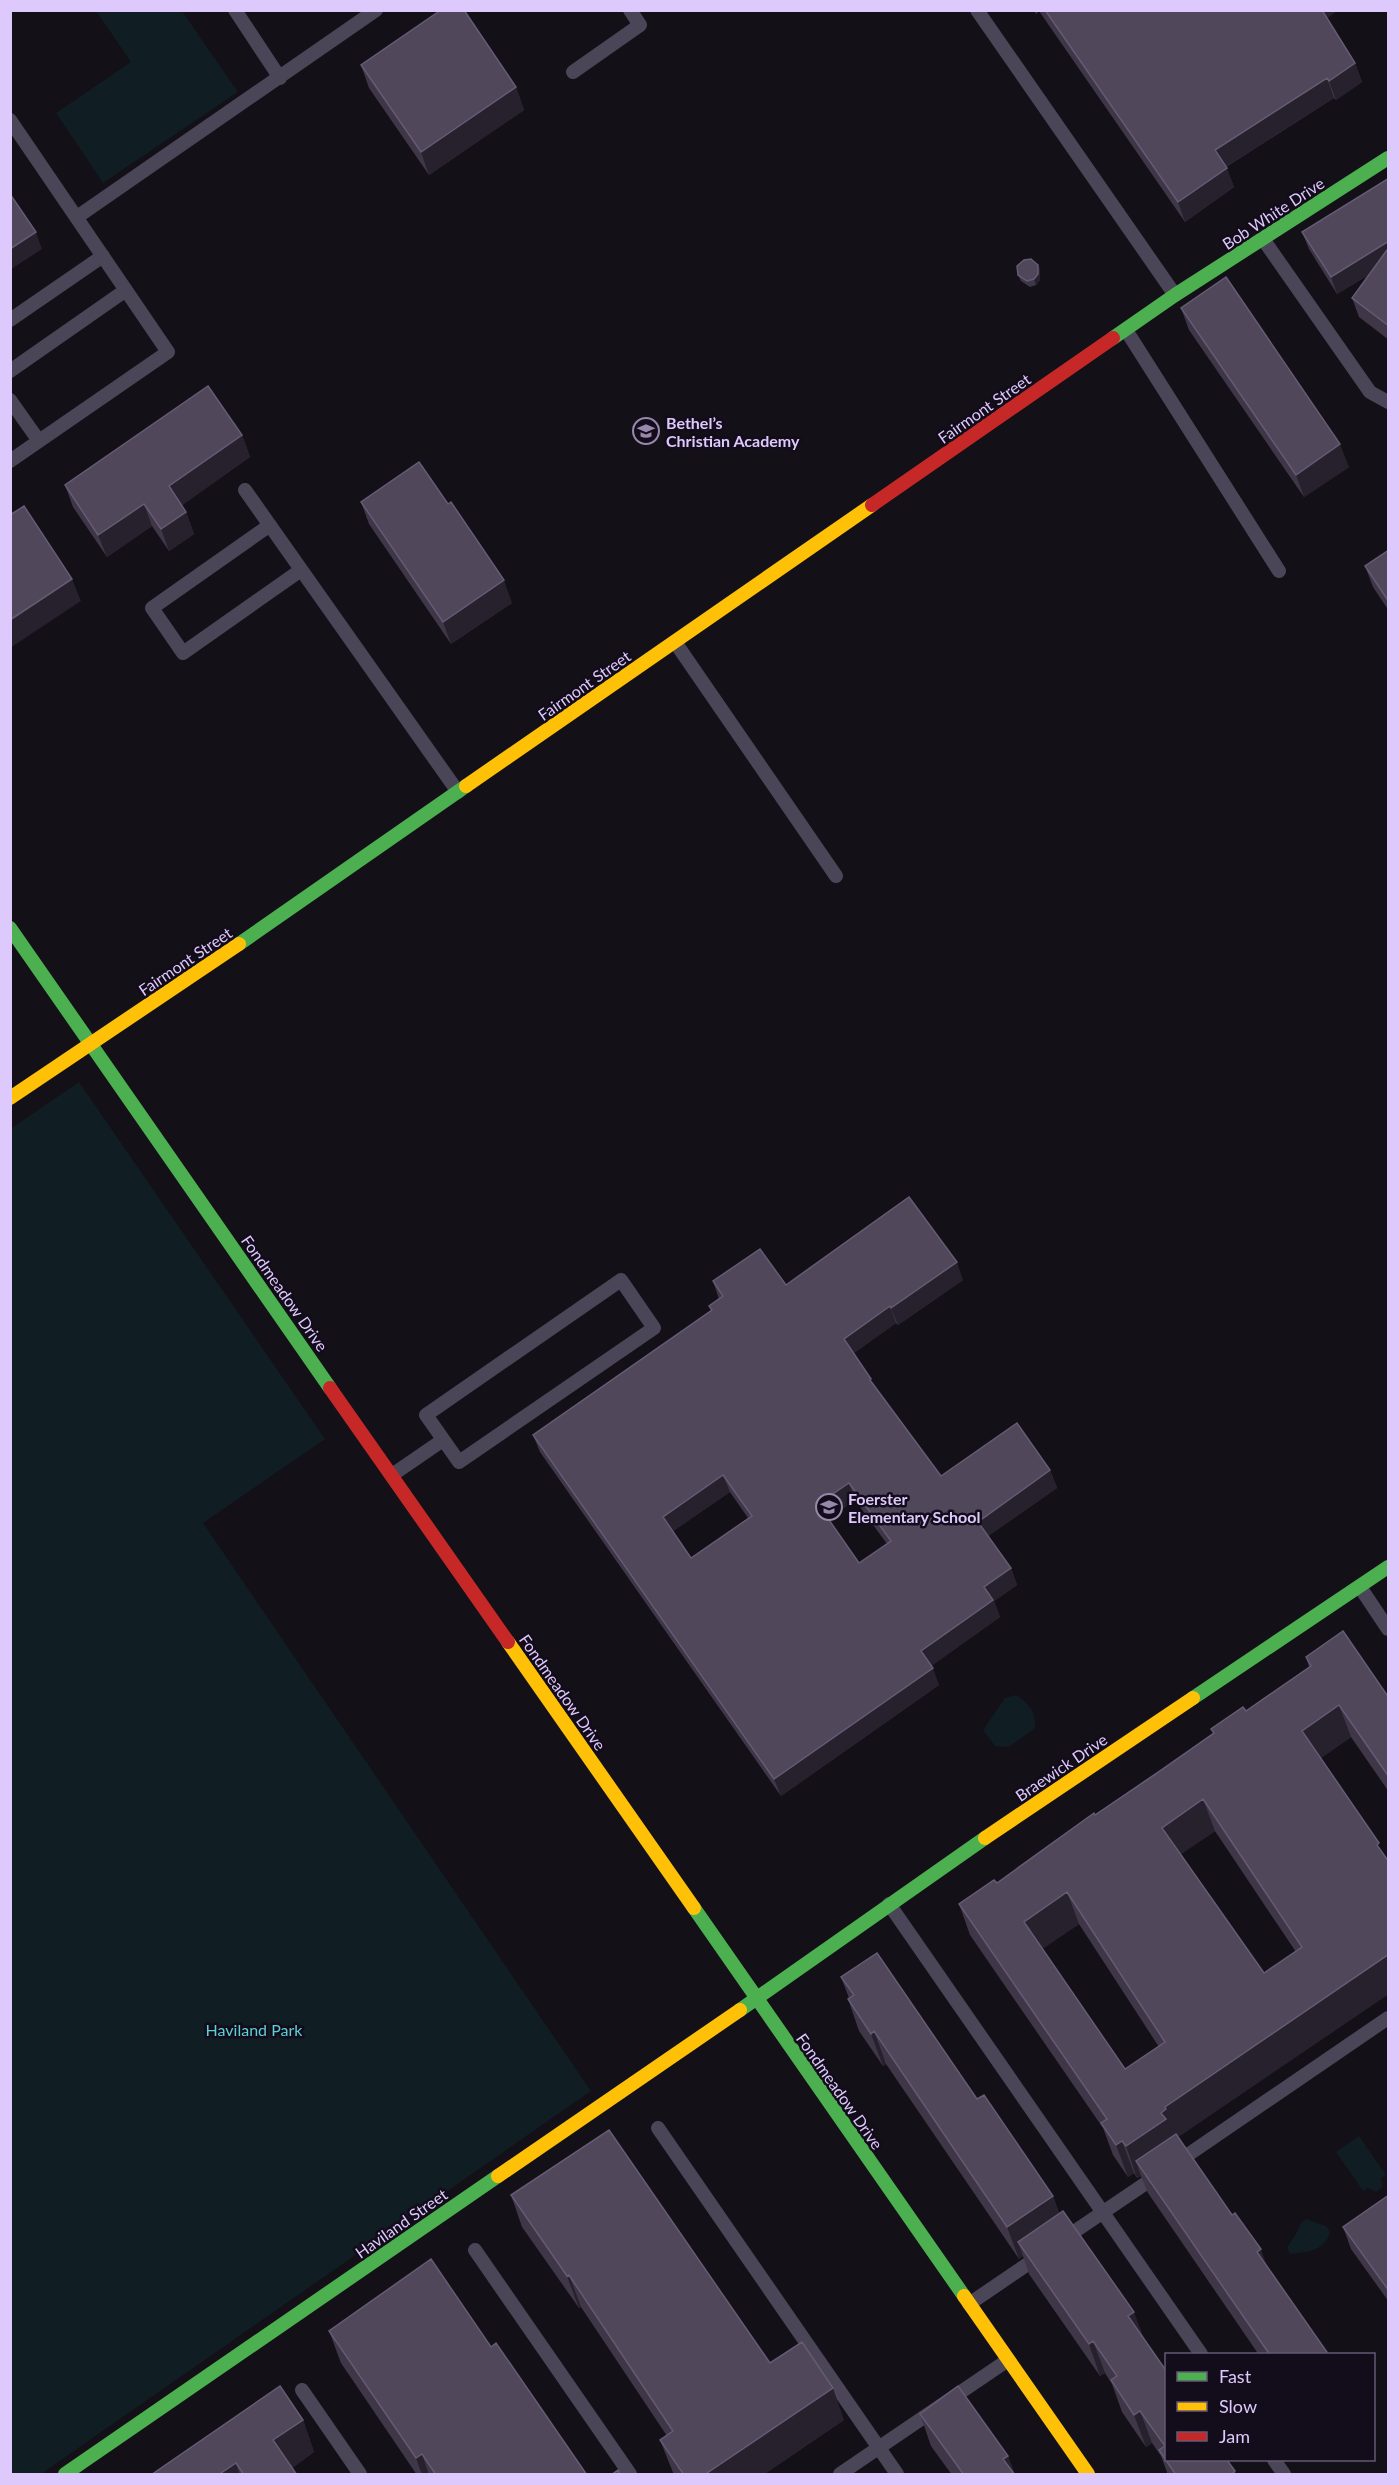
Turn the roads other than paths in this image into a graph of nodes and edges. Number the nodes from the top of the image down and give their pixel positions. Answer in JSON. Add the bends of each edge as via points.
{"nodes":[{"id":1,"x":235,"y":10,"type":"edge"},
{"id":2,"x":376,"y":10,"type":"edge"},
{"id":3,"x":630,"y":10,"type":"edge"},
{"id":4,"x":977,"y":10,"type":"edge"},
{"id":5,"x":573,"y":72,"type":"dead end"},
{"id":6,"x":280,"y":78,"type":"junction"},
{"id":7,"x":10,"y":120,"type":"edge"},
{"id":8,"x":1389,"y":158,"type":"edge"},
{"id":9,"x":77,"y":217,"type":"junction"},
{"id":10,"x":1263,"y":239,"type":"junction"},
{"id":11,"x":103,"y":256,"type":"junction"},
{"id":12,"x":126,"y":290,"type":"junction"},
{"id":13,"x":1175,"y":295,"type":"junction"},
{"id":14,"x":10,"y":320,"type":"edge"},
{"id":15,"x":1126,"y":330,"type":"junction"},
{"id":16,"x":10,"y":371,"type":"edge"},
{"id":17,"x":10,"y":400,"type":"edge"},
{"id":18,"x":1389,"y":402,"type":"edge"},
{"id":19,"x":39,"y":441,"type":"junction"},
{"id":20,"x":10,"y":461,"type":"edge"},
{"id":21,"x":245,"y":490,"type":"dead end"},
{"id":22,"x":270,"y":525,"type":"junction"},
{"id":23,"x":301,"y":570,"type":"junction"},
{"id":24,"x":1279,"y":571,"type":"dead end"},
{"id":25,"x":675,"y":642,"type":"junction"},
{"id":26,"x":458,"y":792,"type":"junction"},
{"id":27,"x":836,"y":876,"type":"dead end"},
{"id":28,"x":10,"y":927,"type":"edge"},
{"id":29,"x":91,"y":1043,"type":"junction"},
{"id":30,"x":10,"y":1098,"type":"edge"},
{"id":31,"x":443,"y":1440,"type":"junction"},
{"id":32,"x":392,"y":1475,"type":"junction"},
{"id":33,"x":1389,"y":1567,"type":"edge"},
{"id":34,"x":1360,"y":1587,"type":"junction"},
{"id":35,"x":1389,"y":1629,"type":"edge"},
{"id":36,"x":889,"y":1904,"type":"junction"},
{"id":37,"x":756,"y":1999,"type":"junction"},
{"id":38,"x":1389,"y":2018,"type":"edge"},
{"id":39,"x":658,"y":2128,"type":"dead end"},
{"id":40,"x":1102,"y":2213,"type":"junction"},
{"id":41,"x":475,"y":2250,"type":"dead end"},
{"id":42,"x":969,"y":2304,"type":"junction"},
{"id":43,"x":1200,"y":2353,"type":"edge"},
{"id":44,"x":1008,"y":2360,"type":"junction"},
{"id":45,"x":302,"y":2390,"type":"dead end"},
{"id":46,"x":879,"y":2448,"type":"junction"},
{"id":47,"x":1275,"y":2461,"type":"edge"},
{"id":48,"x":65,"y":2475,"type":"edge"},
{"id":49,"x":360,"y":2475,"type":"edge"},
{"id":50,"x":630,"y":2475,"type":"edge"},
{"id":51,"x":840,"y":2475,"type":"edge"},
{"id":52,"x":897,"y":2475,"type":"edge"},
{"id":53,"x":1088,"y":2475,"type":"edge"},
{"id":54,"x":1284,"y":2475,"type":"edge"}],
"edges":[{"from":1,"to":6,"type":"lane"},
{"from":2,"to":6,"type":"lane"},
{"from":3,"to":5,"type":"lane","via":[[640,25]]},
{"from":4,"to":13,"type":"lane"},
{"from":6,"to":9,"type":"lane"},
{"from":7,"to":9,"type":"lane"},
{"from":8,"to":10,"type":"street","name":"Bob White Drive"},
{"from":9,"to":11,"type":"lane"},
{"from":10,"to":13,"type":"street","name":"Bob White Drive"},
{"from":10,"to":18,"type":"lane","via":[[1371,392]]},
{"from":11,"to":12,"type":"lane"},
{"from":11,"to":14,"type":"lane"},
{"from":12,"to":16,"type":"lane"},
{"from":12,"to":19,"type":"lane","via":[[168,352]]},
{"from":13,"to":15,"type":"street","name":"Fairmont Street"},
{"from":15,"to":24,"type":"lane"},
{"from":15,"to":25,"type":"street","name":"Fairmont Street"},
{"from":17,"to":19,"type":"lane"},
{"from":19,"to":20,"type":"lane"},
{"from":21,"to":22,"type":"lane"},
{"from":22,"to":23,"type":"lane"},
{"from":22,"to":23,"type":"lane","via":[[152,608],[183,653]]},
{"from":23,"to":26,"type":"lane"},
{"from":25,"to":26,"type":"street","name":"Fairmont Street"},
{"from":25,"to":27,"type":"lane"},
{"from":26,"to":29,"type":"street","name":"Fairmont Street"},
{"from":28,"to":29,"type":"street","name":"Fondmeadow Drive"},
{"from":29,"to":30,"type":"street","name":"Fairmont Street"},
{"from":29,"to":32,"type":"street","name":"Fondmeadow Drive"},
{"from":31,"to":31,"type":"lane","via":[[459,1462],[654,1328],[621,1280],[426,1415]]},
{"from":31,"to":32,"type":"lane"},
{"from":32,"to":37,"type":"street","name":"Fondmeadow Drive"},
{"from":33,"to":34,"type":"street","name":"Braewick Drive"},
{"from":34,"to":35,"type":"lane"},
{"from":34,"to":36,"type":"street","name":"Braewick Drive"},
{"from":36,"to":37,"type":"street","name":"Braewick Drive"},
{"from":36,"to":40,"type":"lane"},
{"from":37,"to":42,"type":"street","name":"Fondmeadow Drive"},
{"from":37,"to":48,"type":"street","name":"Haviland Street"},
{"from":38,"to":40,"type":"lane"},
{"from":39,"to":46,"type":"lane"},
{"from":40,"to":42,"type":"lane"},
{"from":40,"to":43,"type":"lane"},
{"from":41,"to":50,"type":"lane"},
{"from":42,"to":44,"type":"street","name":"Fondmeadow Drive"},
{"from":44,"to":46,"type":"lane"},
{"from":44,"to":53,"type":"street","name":"Fondmeadow Drive"},
{"from":45,"to":49,"type":"lane"},
{"from":46,"to":51,"type":"lane"},
{"from":46,"to":52,"type":"lane"},
{"from":47,"to":54,"type":"lane"}]}
